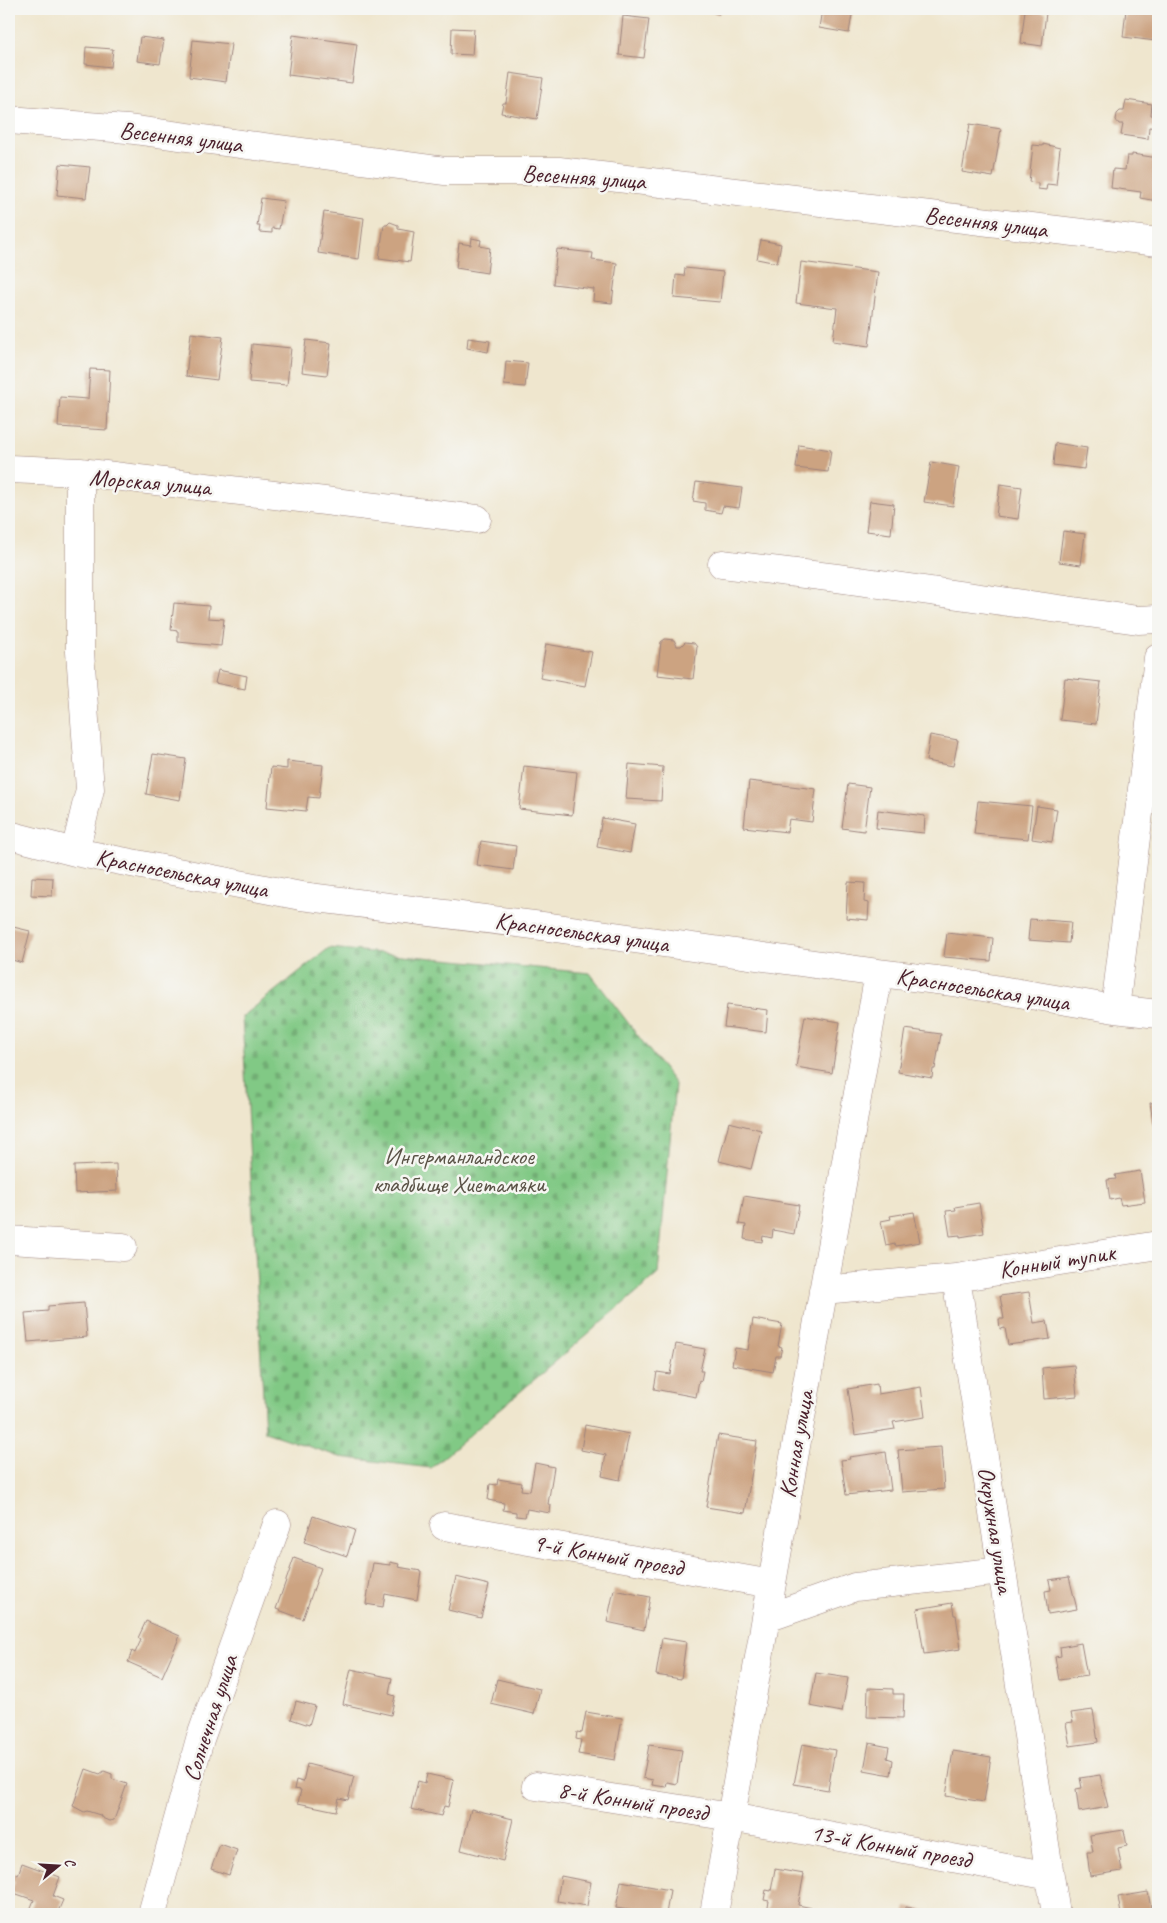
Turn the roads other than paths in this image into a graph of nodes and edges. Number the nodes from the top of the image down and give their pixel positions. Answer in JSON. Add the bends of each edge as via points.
{"nodes":[{"id":1,"x":9,"y":120,"type":"edge"},
{"id":2,"x":1158,"y":242,"type":"edge"},
{"id":3,"x":9,"y":469,"type":"edge"},
{"id":4,"x":80,"y":472,"type":"junction"},
{"id":5,"x":477,"y":519,"type":"dead end"},
{"id":6,"x":722,"y":564,"type":"dead end"},
{"id":7,"x":1158,"y":619,"type":"edge"},
{"id":8,"x":1158,"y":658,"type":"edge"},
{"id":9,"x":9,"y":835,"type":"edge"},
{"id":10,"x":75,"y":852,"type":"junction"},
{"id":11,"x":879,"y":974,"type":"junction"},
{"id":12,"x":1115,"y":1009,"type":"junction"},
{"id":13,"x":1158,"y":1014,"type":"edge"},
{"id":14,"x":9,"y":1240,"type":"edge"},
{"id":15,"x":1158,"y":1245,"type":"edge"},
{"id":16,"x":123,"y":1247,"type":"dead end"},
{"id":17,"x":956,"y":1278,"type":"junction"},
{"id":18,"x":823,"y":1290,"type":"junction"},
{"id":19,"x":277,"y":1524,"type":"dead end"},
{"id":20,"x":444,"y":1526,"type":"dead end"},
{"id":21,"x":1002,"y":1571,"type":"junction"},
{"id":22,"x":771,"y":1584,"type":"junction"},
{"id":23,"x":766,"y":1618,"type":"junction"},
{"id":24,"x":536,"y":1786,"type":"dead end"},
{"id":25,"x":731,"y":1817,"type":"junction"},
{"id":26,"x":1050,"y":1876,"type":"junction"},
{"id":27,"x":152,"y":1914,"type":"edge"},
{"id":28,"x":714,"y":1914,"type":"edge"},
{"id":29,"x":1056,"y":1914,"type":"edge"}],
"edges":[{"from":1,"to":2,"type":"street","name":"Весенняя улица","via":[[127,129],[445,172],[559,172]]},
{"from":3,"to":4,"type":"street"},
{"from":4,"to":5,"type":"street","name":"Морская улица"},
{"from":4,"to":10,"type":"street","name":"Морская улица","via":[[80,652],[90,789]]},
{"from":6,"to":7,"type":"street","via":[[1138,620]]},
{"from":8,"to":12,"type":"street"},
{"from":9,"to":10,"type":"street","name":"Красносельская улица"},
{"from":10,"to":11,"type":"street","name":"Красносельская улица","via":[[301,896],[552,927]]},
{"from":11,"to":12,"type":"street","name":"Красносельская улица","via":[[953,982]]},
{"from":11,"to":18,"type":"street","name":"Конная улица"},
{"from":12,"to":13,"type":"street","name":"Красносельская улица"},
{"from":14,"to":16,"type":"street"},
{"from":15,"to":17,"type":"street","name":"Конный тупик"},
{"from":17,"to":18,"type":"street"},
{"from":17,"to":21,"type":"street","name":"Окружная улица"},
{"from":18,"to":22,"type":"street","name":"Конная улица"},
{"from":19,"to":27,"type":"street","name":"Солнечная улица","via":[[200,1739]]},
{"from":20,"to":22,"type":"street","name":"9-й Конный проезд"},
{"from":21,"to":23,"type":"street","via":[[856,1587]]},
{"from":21,"to":26,"type":"street","name":"Окружная улица"},
{"from":22,"to":23,"type":"street","name":"Конная улица"},
{"from":23,"to":25,"type":"street","name":"Конная улица"},
{"from":24,"to":25,"type":"street","name":"8-й Конный проезд"},
{"from":25,"to":26,"type":"street","name":"13-й Конный проезд"},
{"from":25,"to":28,"type":"street","name":"Конная улица"},
{"from":26,"to":29,"type":"street","name":"Окружная улица"}]}
